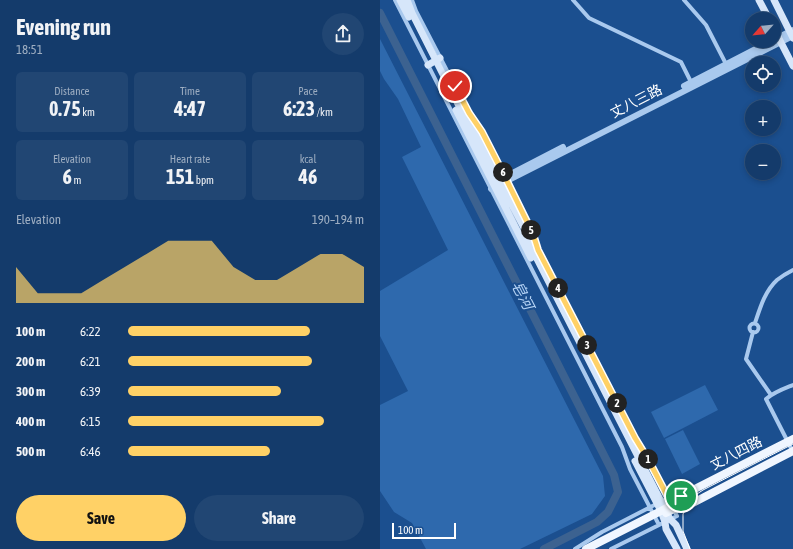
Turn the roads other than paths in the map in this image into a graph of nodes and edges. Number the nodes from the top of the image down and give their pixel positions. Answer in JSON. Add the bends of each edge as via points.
{"nodes":[{"id":1,"x":395,"y":0,"type":"edge"},
{"id":2,"x":400,"y":0,"type":"edge"},
{"id":3,"x":407,"y":0,"type":"edge"},
{"id":4,"x":412,"y":0,"type":"edge"},
{"id":5,"x":573,"y":0,"type":"edge"},
{"id":6,"x":684,"y":0,"type":"edge"},
{"id":7,"x":759,"y":0,"type":"edge"},
{"id":8,"x":774,"y":0,"type":"edge"},
{"id":9,"x":765,"y":12,"type":"edge"},
{"id":10,"x":792,"y":34,"type":"edge"},
{"id":11,"x":781,"y":38,"type":"edge"},
{"id":12,"x":759,"y":48,"type":"edge"},
{"id":13,"x":761,"y":48,"type":"edge"},
{"id":14,"x":781,"y":48,"type":"edge"},
{"id":15,"x":434,"y":62,"type":"junction"},
{"id":16,"x":726,"y":64,"type":"junction"},
{"id":17,"x":793,"y":66,"type":"edge"},
{"id":18,"x":691,"y":82,"type":"junction"},
{"id":19,"x":499,"y":183,"type":"junction"},
{"id":20,"x":793,"y":270,"type":"edge"},
{"id":21,"x":793,"y":386,"type":"edge"},
{"id":22,"x":771,"y":395,"type":"junction"},
{"id":23,"x":790,"y":440,"type":"edge"},
{"id":24,"x":793,"y":451,"type":"edge"},
{"id":25,"x":664,"y":512,"type":"junction"},
{"id":26,"x":574,"y":549,"type":"edge"},
{"id":27,"x":586,"y":549,"type":"edge"},
{"id":28,"x":596,"y":549,"type":"edge"},
{"id":29,"x":612,"y":549,"type":"edge"},
{"id":30,"x":677,"y":549,"type":"edge"},
{"id":31,"x":687,"y":549,"type":"edge"}],
"edges":[{"from":1,"to":15,"type":"street"},
{"from":2,"to":15,"type":"main road"},
{"from":3,"to":15,"type":"main road"},
{"from":4,"to":15,"type":"street"},
{"from":5,"to":18,"type":"street","via":[[589,18],[681,62]]},
{"from":6,"to":16,"type":"street","via":[[706,25]]},
{"from":7,"to":9,"type":"main road"},
{"from":8,"to":10,"type":"main road"},
{"from":10,"to":11,"type":"street","name":"丈八三路"},
{"from":12,"to":16,"type":"street","name":"丈八三路"},
{"from":13,"to":19,"type":"street","name":"丈八三路"},
{"from":14,"to":17,"type":"main road"},
{"from":15,"to":19,"type":"main road"},
{"from":15,"to":19,"type":"street","via":[[482,132]]},
{"from":16,"to":18,"type":"street","name":"丈八三路"},
{"from":18,"to":19,"type":"street","name":"丈八三路"},
{"from":19,"to":25,"type":"main road"},
{"from":19,"to":25,"type":"street","via":[[533,234],[538,250],[649,461]]},
{"from":20,"to":22,"type":"street","via":[[776,281],[761,305],[755,323],[758,329],[753,332],[746,359]]},
{"from":21,"to":22,"type":"street"},
{"from":22,"to":23,"type":"street","via":[[766,399]]},
{"from":23,"to":24,"type":"street"},
{"from":23,"to":25,"type":"main road","name":"丈八四路","via":[[681,496]]},
{"from":24,"to":25,"type":"main road","name":"丈八四路","via":[[687,506]]},
{"from":25,"to":26,"type":"street","via":[[602,532]]},
{"from":25,"to":27,"type":"main road","name":"丈八四路"},
{"from":25,"to":28,"type":"main road","name":"丈八四路"},
{"from":25,"to":29,"type":"street"},
{"from":25,"to":30,"type":"main road","via":[[666,529]]},
{"from":25,"to":31,"type":"main road","via":[[676,525]]}]}
